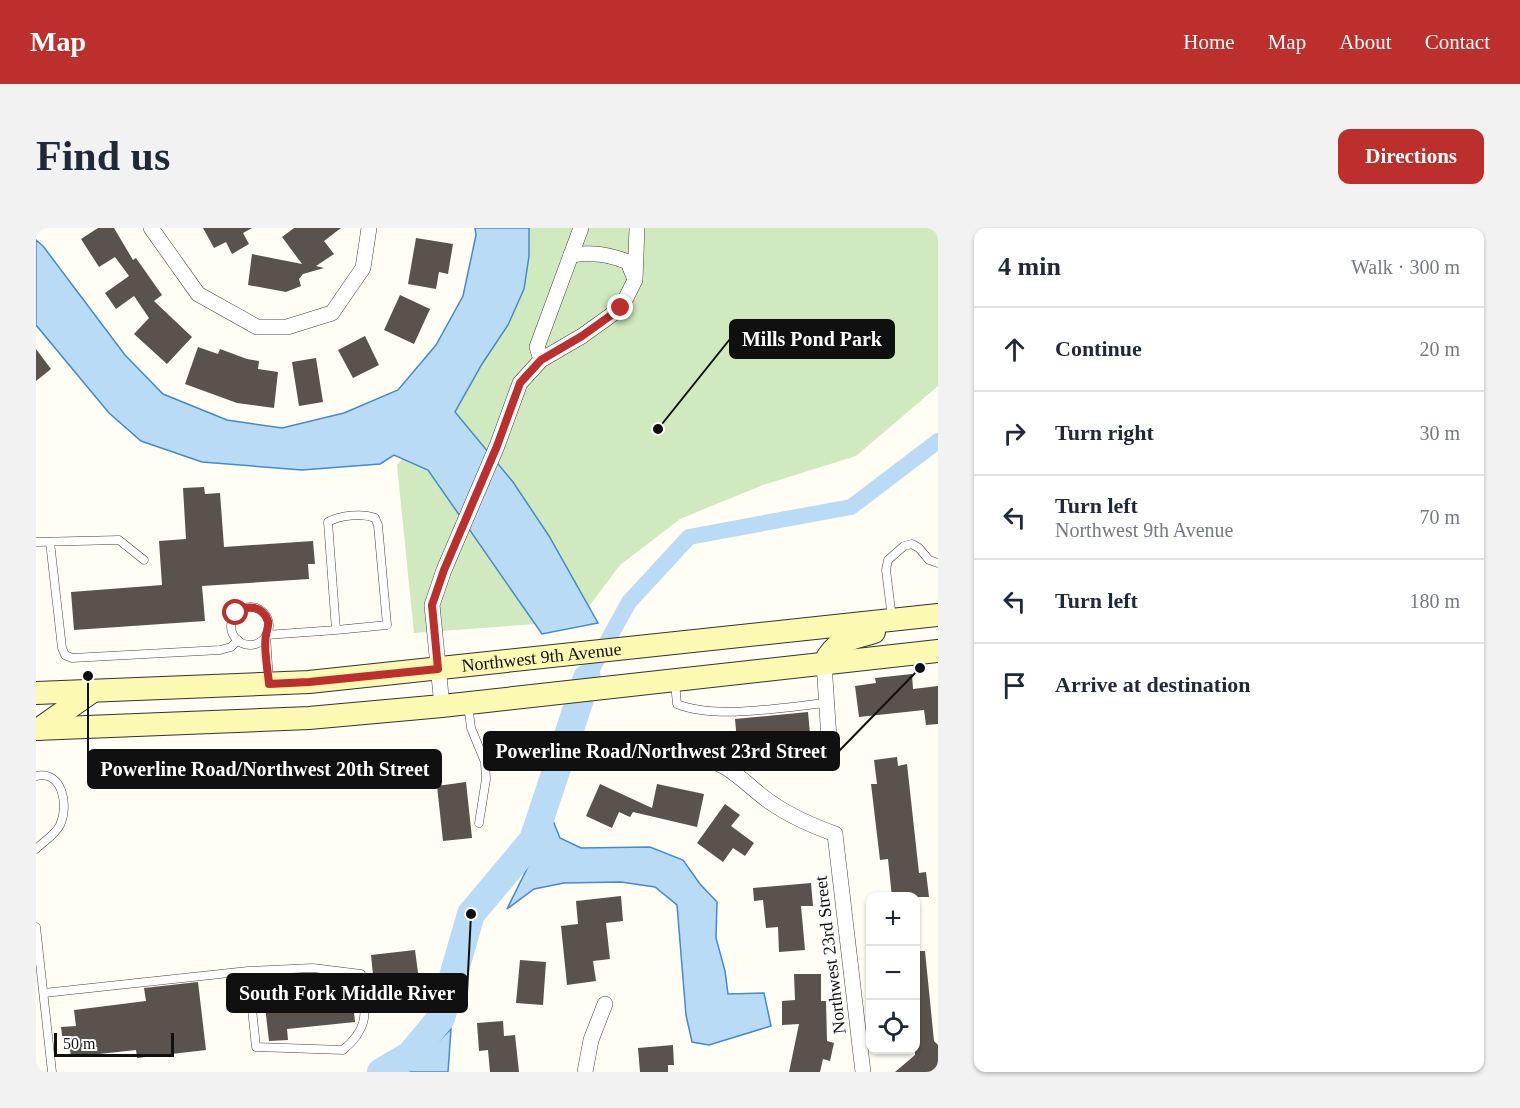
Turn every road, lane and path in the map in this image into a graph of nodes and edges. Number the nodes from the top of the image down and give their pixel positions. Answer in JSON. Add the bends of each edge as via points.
{"nodes":[{"id":1,"x":151,"y":228,"type":"edge"},
{"id":2,"x":369,"y":228,"type":"edge"},
{"id":3,"x":581,"y":228,"type":"edge"},
{"id":4,"x":637,"y":228,"type":"edge"},
{"id":5,"x":572,"y":255,"type":"junction"},
{"id":6,"x":635,"y":280,"type":"junction"},
{"id":7,"x":541,"y":360,"type":"junction"},
{"id":8,"x":36,"y":542,"type":"edge"},
{"id":9,"x":50,"y":542,"type":"junction"},
{"id":10,"x":144,"y":560,"type":"dead end"},
{"id":11,"x":938,"y":563,"type":"edge"},
{"id":12,"x":938,"y":615,"type":"edge"},
{"id":13,"x":889,"y":620,"type":"junction"},
{"id":14,"x":336,"y":630,"type":"junction"},
{"id":15,"x":266,"y":635,"type":"junction"},
{"id":16,"x":238,"y":640,"type":"junction"},
{"id":17,"x":938,"y":651,"type":"edge"},
{"id":18,"x":824,"y":663,"type":"junction"},
{"id":19,"x":438,"y":669,"type":"junction"},
{"id":20,"x":675,"y":679,"type":"junction"},
{"id":21,"x":269,"y":684,"type":"junction"},
{"id":22,"x":36,"y":685,"type":"edge"},
{"id":23,"x":93,"y":691,"type":"junction"},
{"id":24,"x":36,"y":693,"type":"edge"},
{"id":25,"x":468,"y":703,"type":"junction"},
{"id":26,"x":826,"y":703,"type":"junction"},
{"id":27,"x":442,"y":706,"type":"junction"},
{"id":28,"x":37,"y":729,"type":"edge"},
{"id":29,"x":615,"y":751,"type":"dead end"},
{"id":30,"x":830,"y":754,"type":"dead end"},
{"id":31,"x":36,"y":776,"type":"edge"},
{"id":32,"x":479,"y":823,"type":"dead end"},
{"id":33,"x":36,"y":849,"type":"edge"},
{"id":34,"x":36,"y":927,"type":"edge"},
{"id":35,"x":38,"y":967,"type":"edge"},
{"id":36,"x":248,"y":971,"type":"junction"},
{"id":37,"x":44,"y":993,"type":"junction"},
{"id":38,"x":605,"y":1004,"type":"dead end"},
{"id":39,"x":45,"y":1011,"type":"junction"},
{"id":40,"x":36,"y":1012,"type":"edge"},
{"id":41,"x":52,"y":1072,"type":"edge"},
{"id":42,"x":585,"y":1072,"type":"edge"},
{"id":43,"x":863,"y":1072,"type":"edge"}],
"edges":[{"from":1,"to":2,"type":"street","via":[[198,294],[257,327],[286,327],[332,313],[363,268]]},
{"from":3,"to":5,"type":"street"},
{"from":4,"to":6,"type":"street"},
{"from":5,"to":6,"type":"street","via":[[593,252],[615,256],[628,262]]},
{"from":5,"to":7,"type":"street","via":[[537,346]]},
{"from":6,"to":7,"type":"street","via":[[621,308]]},
{"from":7,"to":19,"type":"street","via":[[520,383],[432,605]]},
{"from":8,"to":9,"type":"lane"},
{"from":9,"to":10,"type":"lane","via":[[119,540]]},
{"from":9,"to":16,"type":"lane","via":[[65,655],[72,658],[220,650]]},
{"from":11,"to":13,"type":"lane","via":[[912,544],[888,560]]},
{"from":12,"to":13,"type":"main road","name":"Northwest 9th Avenue"},
{"from":13,"to":18,"type":"main road","via":[[876,631],[839,643]]},
{"from":13,"to":19,"type":"main road","name":"Northwest 9th Avenue"},
{"from":14,"to":14,"type":"lane","via":[[328,522],[368,515],[378,525],[387,625]]},
{"from":14,"to":15,"type":"lane"},
{"from":15,"to":16,"type":"lane","via":[[256,644]]},
{"from":15,"to":16,"type":"lane","via":[[267,618],[259,609],[247,607],[236,613],[231,623]]},
{"from":15,"to":21,"type":"lane"},
{"from":17,"to":18,"type":"main road","name":"Northwest 9th Avenue"},
{"from":18,"to":20,"type":"main road","name":"Northwest 9th Avenue"},
{"from":18,"to":26,"type":"street"},
{"from":19,"to":21,"type":"main road","name":"Northwest 9th Avenue"},
{"from":19,"to":27,"type":"street"},
{"from":20,"to":25,"type":"main road","name":"Northwest 9th Avenue"},
{"from":20,"to":26,"type":"lane","via":[[677,704],[692,710],[746,711]]},
{"from":21,"to":23,"type":"main road","name":"Northwest 9th Avenue"},
{"from":22,"to":24,"type":"street"},
{"from":23,"to":24,"type":"main road","name":"Northwest 9th Avenue"},
{"from":23,"to":28,"type":"main road"},
{"from":25,"to":27,"type":"main road","name":"Northwest 9th Avenue"},
{"from":25,"to":32,"type":"lane","via":[[471,728],[485,762]]},
{"from":26,"to":30,"type":"street"},
{"from":27,"to":28,"type":"main road","name":"Northwest 9th Avenue","via":[[309,718]]},
{"from":29,"to":43,"type":"street","name":"Northwest 23rd Street","via":[[705,758],[724,767],[774,805],[835,834]]},
{"from":31,"to":33,"type":"lane","via":[[55,780],[63,792],[64,808],[60,826]]},
{"from":34,"to":35,"type":"lane"},
{"from":35,"to":37,"type":"lane"},
{"from":36,"to":36,"type":"lane","via":[[313,968],[361,974],[365,1022],[355,1041],[343,1050],[256,1047]]},
{"from":36,"to":37,"type":"lane"},
{"from":37,"to":39,"type":"lane"},
{"from":38,"to":42,"type":"street","via":[[591,1040]]},
{"from":39,"to":40,"type":"lane"},
{"from":39,"to":41,"type":"lane"}]}
